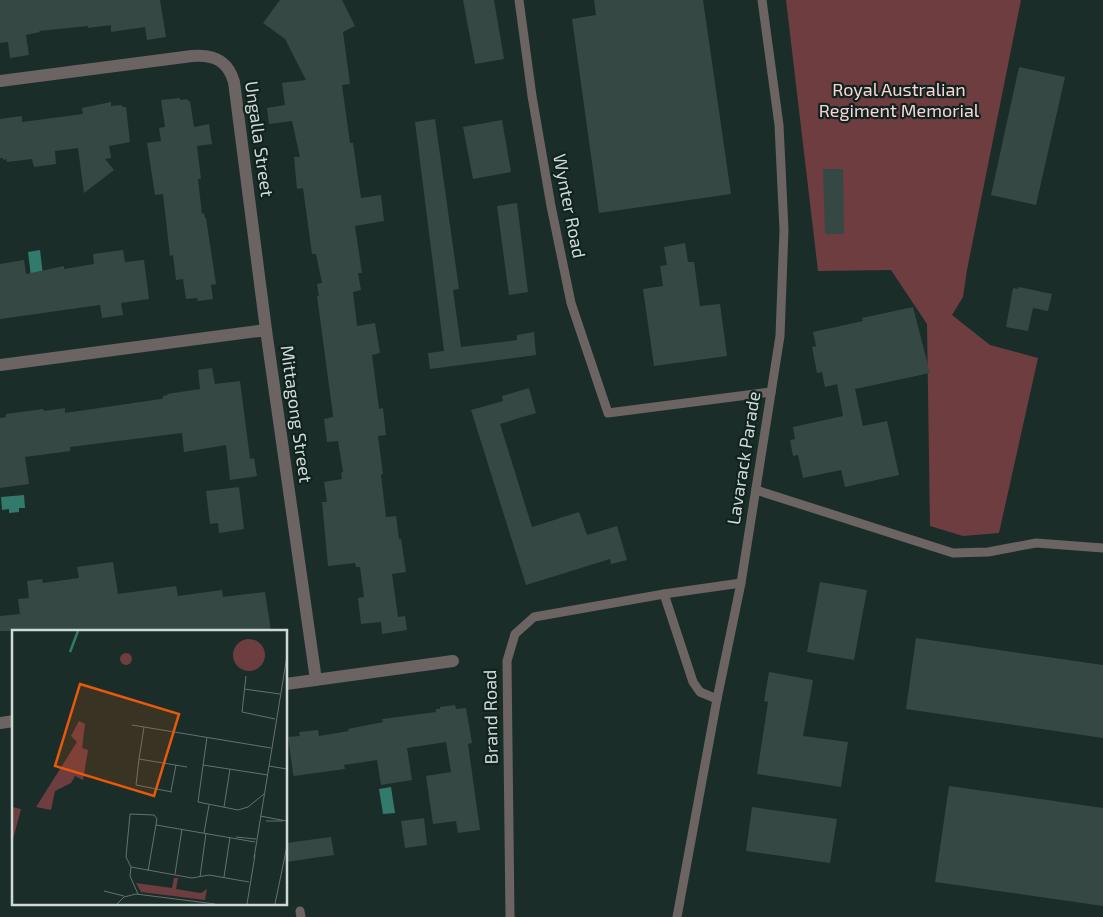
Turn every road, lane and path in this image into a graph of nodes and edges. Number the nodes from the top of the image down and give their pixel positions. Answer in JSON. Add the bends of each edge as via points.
{"nodes":[{"id":1,"x":519,"y":0,"type":"edge"},
{"id":2,"x":762,"y":0,"type":"edge"},
{"id":3,"x":0,"y":81,"type":"edge"},
{"id":4,"x":266,"y":330,"type":"junction"},
{"id":5,"x":0,"y":365,"type":"edge"},
{"id":6,"x":771,"y":392,"type":"junction"},
{"id":7,"x":756,"y":490,"type":"junction"},
{"id":8,"x":1103,"y":548,"type":"edge"},
{"id":9,"x":741,"y":583,"type":"junction"},
{"id":10,"x":664,"y":594,"type":"junction"},
{"id":11,"x":453,"y":661,"type":"dead end"},
{"id":12,"x":316,"y":680,"type":"junction"},
{"id":13,"x":288,"y":684,"type":"edge"},
{"id":14,"x":717,"y":699,"type":"junction"},
{"id":15,"x":510,"y":917,"type":"edge"},
{"id":16,"x":678,"y":917,"type":"edge"}],
"edges":[{"from":1,"to":6,"type":"lane","name":"Wynter Road","via":[[551,206],[572,302],[608,413]]},
{"from":2,"to":6,"type":"lane","name":"Lavarack Parade","via":[[780,125],[784,230],[780,336]]},
{"from":3,"to":4,"type":"street","name":"Ungalla Street","via":[[192,56],[214,57],[225,64],[234,82]]},
{"from":4,"to":5,"type":"street","name":"Mittagong Street"},
{"from":4,"to":12,"type":"street","name":"Mittagong Street"},
{"from":6,"to":7,"type":"lane","name":"Lavarack Parade"},
{"from":7,"to":8,"type":"lane","via":[[953,553],[988,552],[1036,543]]},
{"from":7,"to":9,"type":"lane","name":"Lavarack Parade"},
{"from":9,"to":10,"type":"lane","name":"Brand Road"},
{"from":9,"to":14,"type":"lane","name":"Lavarack Parade"},
{"from":10,"to":14,"type":"lane","via":[[692,682],[700,692]]},
{"from":10,"to":15,"type":"lane","name":"Brand Road","via":[[534,617],[515,634],[507,661]]},
{"from":11,"to":12,"type":"street"},
{"from":12,"to":13,"type":"street"},
{"from":14,"to":16,"type":"lane","name":"Lavarack Parade"}]}
